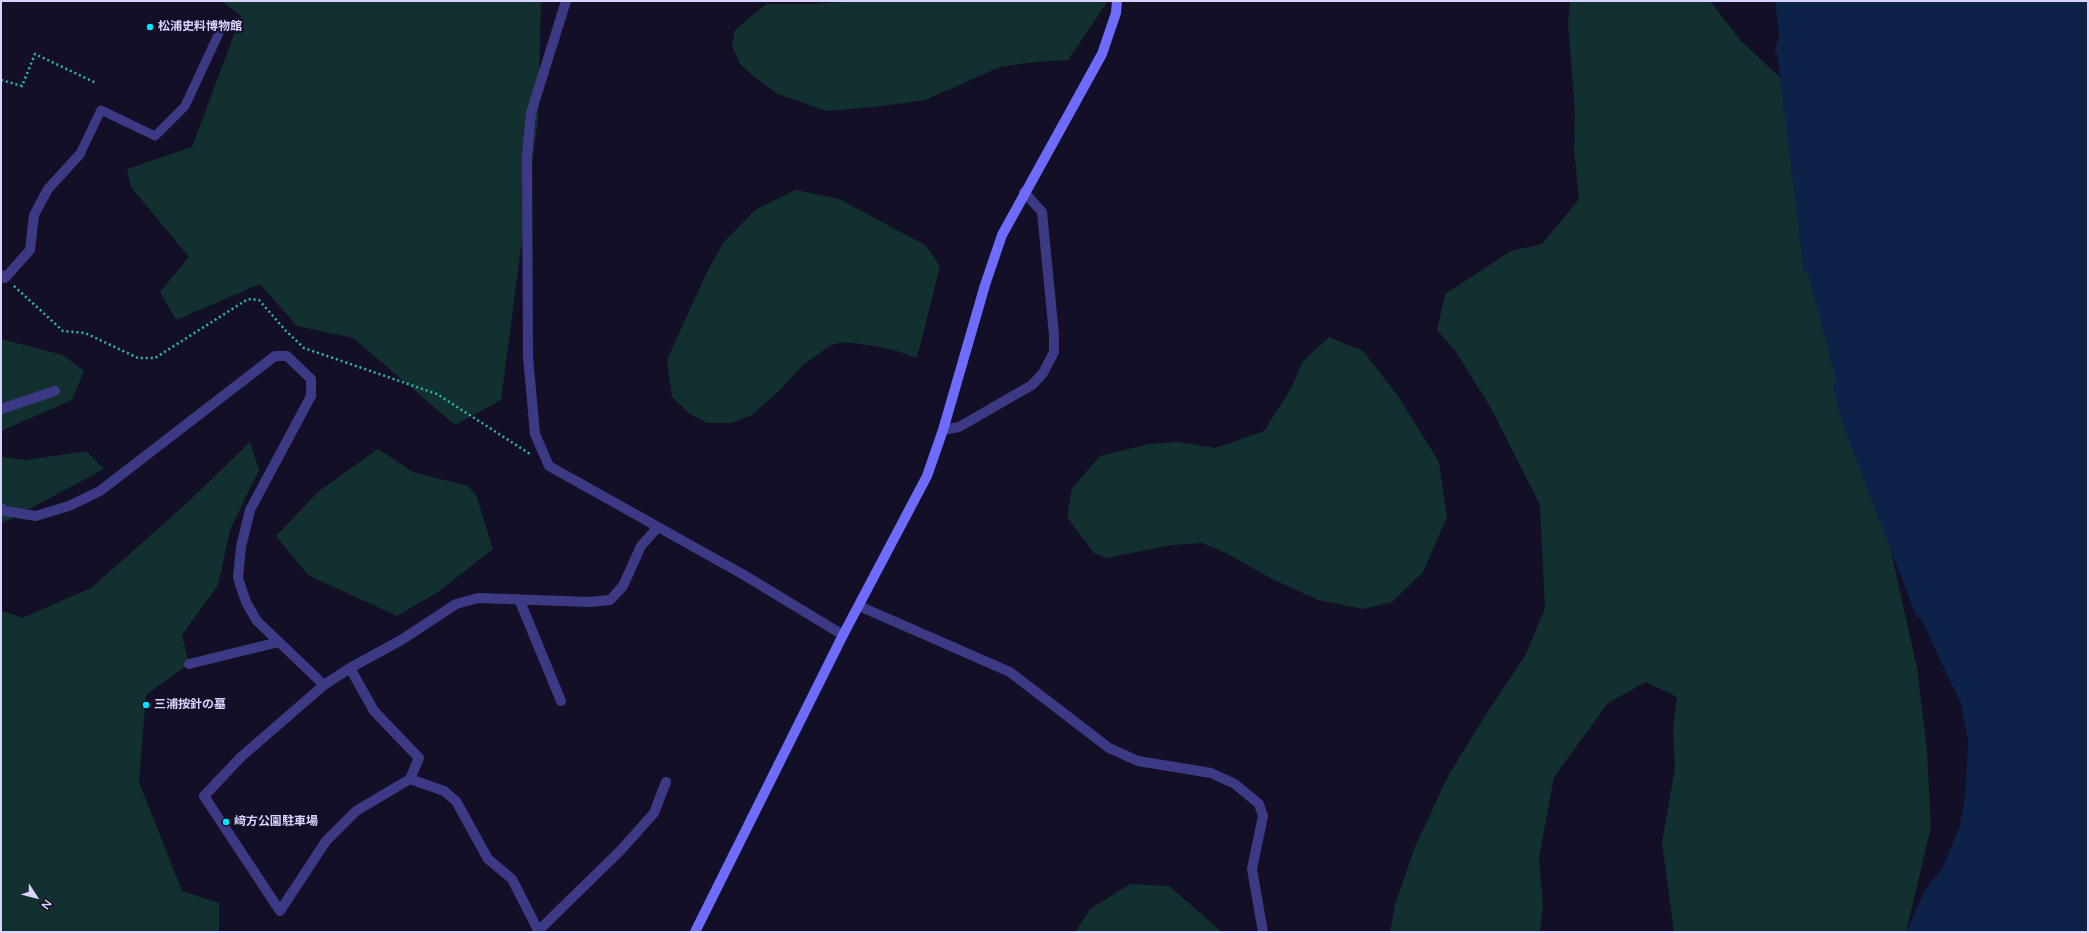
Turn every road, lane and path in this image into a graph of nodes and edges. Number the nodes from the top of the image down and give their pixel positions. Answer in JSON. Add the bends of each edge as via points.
{"nodes":[{"id":1,"x":566,"y":1,"type":"edge"},
{"id":2,"x":1118,"y":1,"type":"edge"},
{"id":3,"x":219,"y":33,"type":"dead end"},
{"id":4,"x":1,"y":80,"type":"edge"},
{"id":5,"x":96,"y":83,"type":"dead end"},
{"id":6,"x":80,"y":154,"type":"joint"},
{"id":7,"x":1024,"y":192,"type":"junction"},
{"id":8,"x":3,"y":276,"type":"edge"},
{"id":9,"x":55,"y":391,"type":"dead end"},
{"id":10,"x":1,"y":409,"type":"edge"},
{"id":11,"x":943,"y":430,"type":"junction"},
{"id":12,"x":549,"y":466,"type":"junction"},
{"id":13,"x":1,"y":508,"type":"edge"},
{"id":14,"x":657,"y":528,"type":"junction"},
{"id":15,"x":519,"y":599,"type":"junction"},
{"id":16,"x":859,"y":606,"type":"junction"},
{"id":17,"x":843,"y":636,"type":"junction"},
{"id":18,"x":279,"y":642,"type":"junction"},
{"id":19,"x":189,"y":664,"type":"dead end"},
{"id":20,"x":350,"y":668,"type":"junction"},
{"id":21,"x":324,"y":685,"type":"junction"},
{"id":22,"x":561,"y":701,"type":"dead end"},
{"id":23,"x":410,"y":778,"type":"junction"},
{"id":24,"x":666,"y":782,"type":"dead end"},
{"id":25,"x":538,"y":931,"type":"edge"},
{"id":26,"x":695,"y":932,"type":"edge"},
{"id":27,"x":1263,"y":932,"type":"edge"}],
"edges":[{"from":1,"to":12,"type":"street","via":[[531,113],[527,156],[528,357],[536,434]]},
{"from":2,"to":7,"type":"street","via":[[1102,54]]},
{"from":3,"to":6,"type":"lane","via":[[185,106],[155,136],[102,110]]},
{"from":4,"to":5,"type":"path","via":[[22,86],[35,54]]},
{"from":6,"to":8,"type":"street","via":[[48,189],[34,215],[30,250]]},
{"from":7,"to":11,"type":"street","via":[[1002,235]]},
{"from":7,"to":11,"type":"street","via":[[1042,212],[1054,352],[1043,373],[1032,385],[960,427]]},
{"from":8,"to":12,"type":"path","via":[[64,331],[84,333],[138,358],[155,358],[248,299],[259,300],[304,348],[438,394]]},
{"from":9,"to":10,"type":"street"},
{"from":11,"to":16,"type":"street","via":[[927,476]]},
{"from":12,"to":14,"type":"street"},
{"from":13,"to":18,"type":"street","via":[[5,511],[36,516],[69,506],[100,491],[275,356],[288,356],[311,379],[311,396],[250,510],[241,547],[238,578],[246,602],[257,621]]},
{"from":14,"to":15,"type":"street","via":[[642,546],[623,586],[610,600],[590,602]]},
{"from":14,"to":17,"type":"street","via":[[744,576]]},
{"from":15,"to":20,"type":"street","via":[[478,598],[456,604],[403,639]]},
{"from":15,"to":22,"type":"street"},
{"from":16,"to":17,"type":"street"},
{"from":16,"to":27,"type":"street","via":[[1010,672],[1109,748],[1138,760],[1211,773],[1235,784],[1259,804],[1263,816],[1252,869]]},
{"from":17,"to":26,"type":"street"},
{"from":18,"to":19,"type":"street"},
{"from":18,"to":21,"type":"street"},
{"from":20,"to":21,"type":"street"},
{"from":20,"to":23,"type":"street","via":[[374,711],[419,758]]},
{"from":21,"to":23,"type":"street","via":[[240,756],[204,796],[280,910],[326,841],[356,811]]},
{"from":23,"to":25,"type":"street","via":[[444,791],[456,801],[488,859],[512,879]]},
{"from":24,"to":25,"type":"street","via":[[654,813],[620,851]]}]}
